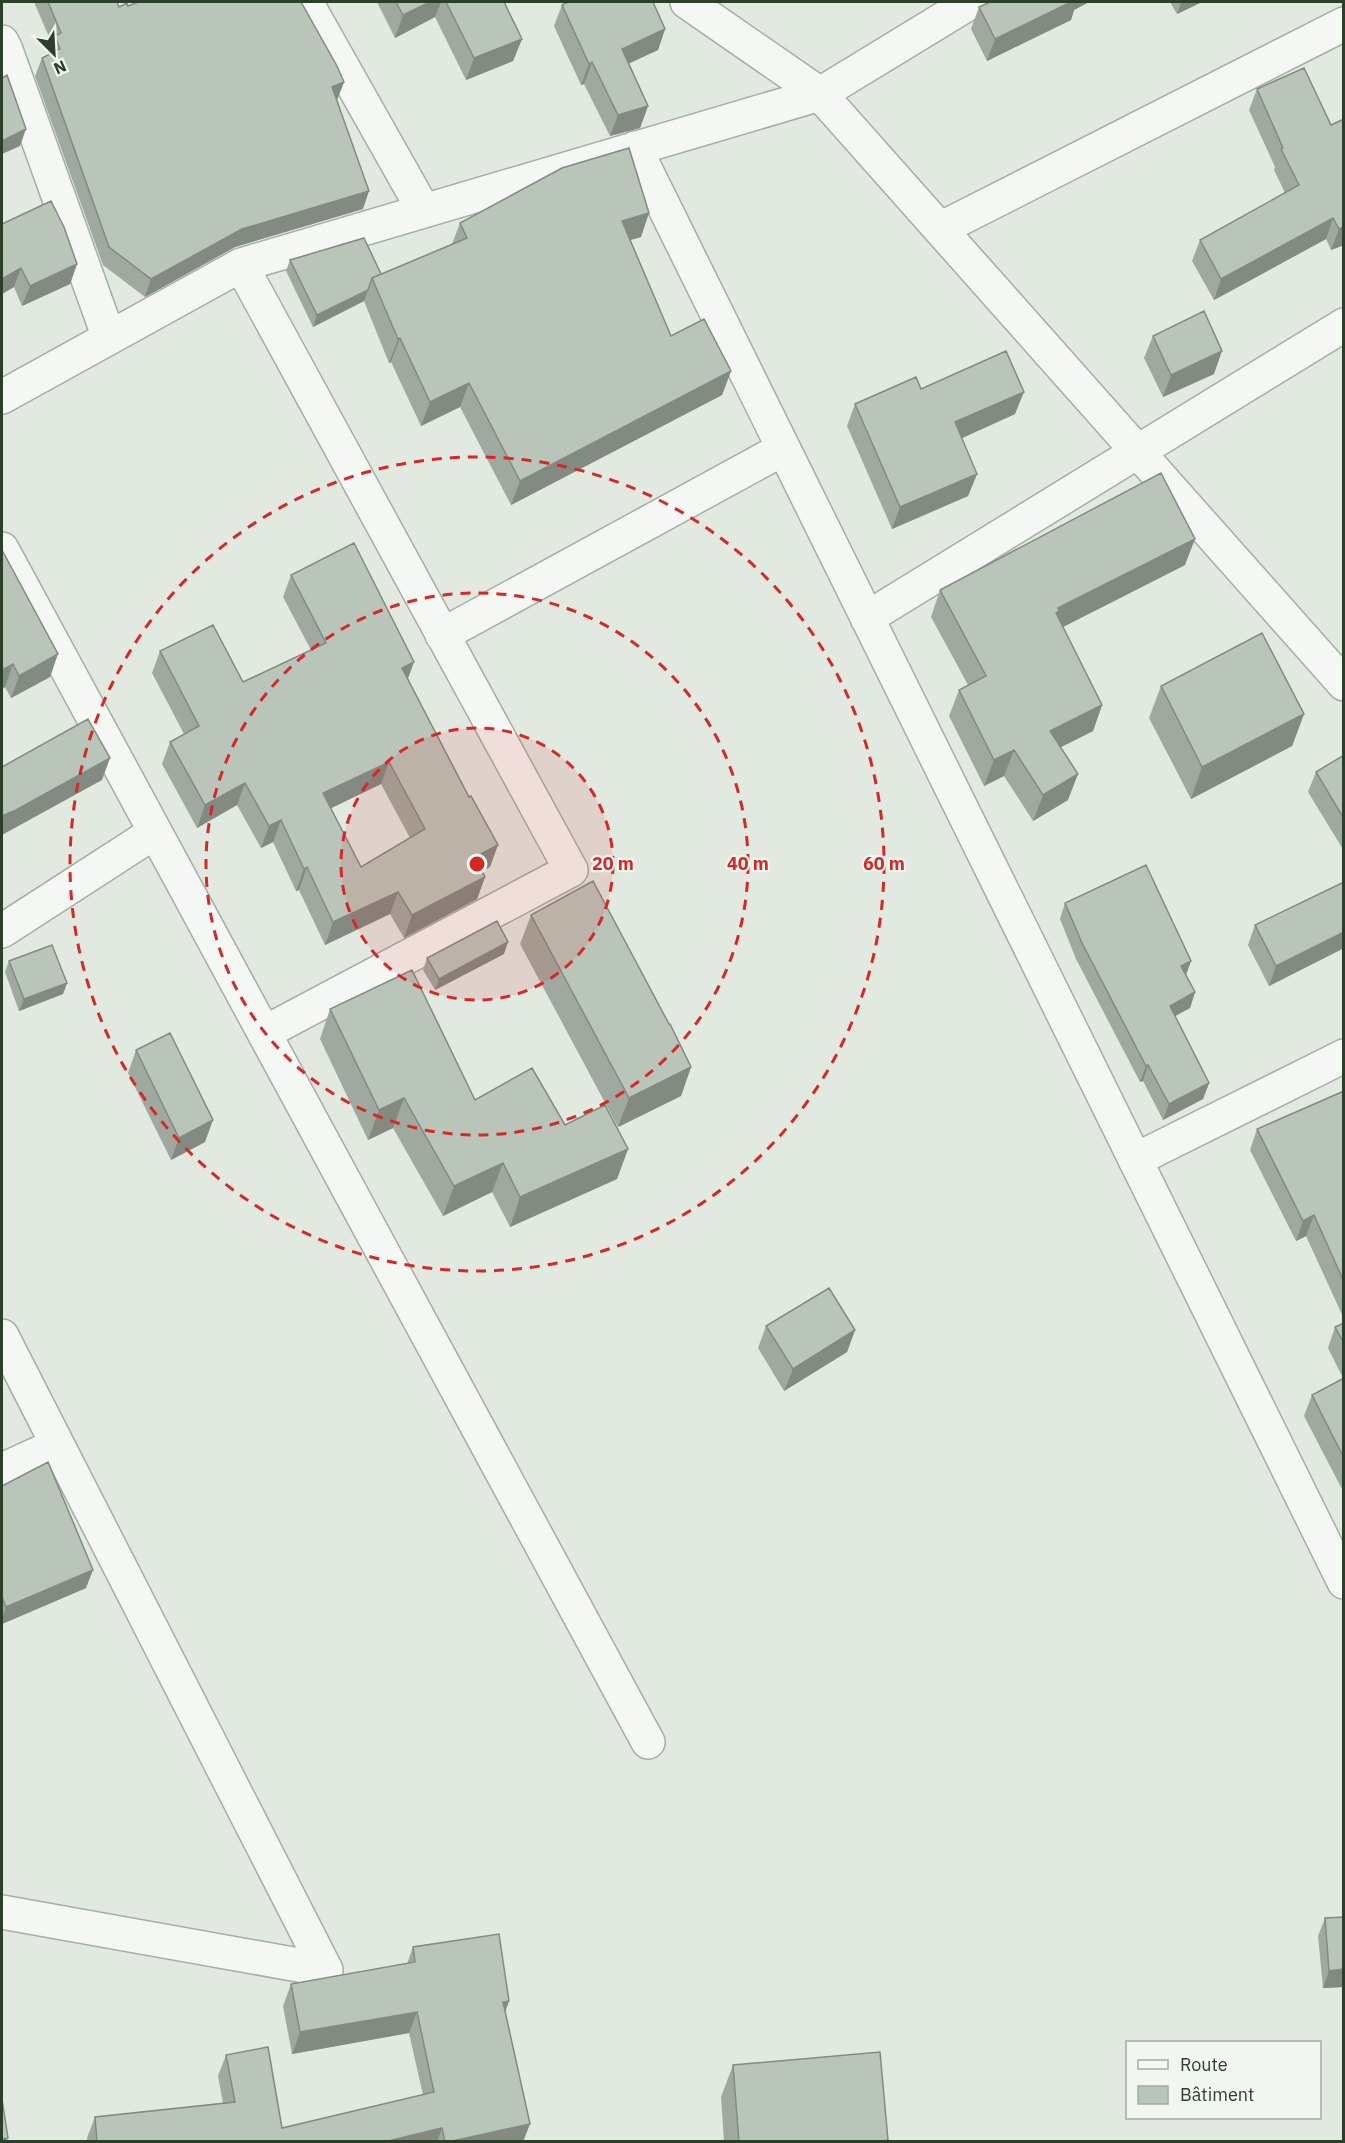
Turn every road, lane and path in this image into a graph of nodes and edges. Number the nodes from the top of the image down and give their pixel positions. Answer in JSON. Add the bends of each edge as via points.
{"nodes":[{"id":1,"x":306,"y":2,"type":"edge"},
{"id":2,"x":687,"y":2,"type":"edge"},
{"id":3,"x":971,"y":2,"type":"edge"},
{"id":4,"x":1344,"y":24,"type":"edge"},
{"id":5,"x":2,"y":42,"type":"edge"},
{"id":6,"x":820,"y":94,"type":"junction"},
{"id":7,"x":635,"y":148,"type":"junction"},
{"id":8,"x":424,"y":211,"type":"junction"},
{"id":9,"x":940,"y":229,"type":"junction"},
{"id":10,"x":241,"y":266,"type":"junction"},
{"id":11,"x":1344,"y":325,"type":"edge"},
{"id":12,"x":109,"y":338,"type":"junction"},
{"id":13,"x":2,"y":397,"type":"edge"},
{"id":14,"x":783,"y":449,"type":"junction"},
{"id":15,"x":1137,"y":452,"type":"junction"},
{"id":16,"x":2,"y":549,"type":"edge"},
{"id":17,"x":867,"y":618,"type":"junction"},
{"id":18,"x":442,"y":635,"type":"junction"},
{"id":19,"x":1344,"y":684,"type":"edge"},
{"id":20,"x":155,"y":831,"type":"junction"},
{"id":21,"x":2,"y":931,"type":"edge"},
{"id":22,"x":264,"y":1033,"type":"junction"},
{"id":23,"x":1344,"y":1056,"type":"edge"},
{"id":24,"x":1134,"y":1160,"type":"junction"},
{"id":25,"x":2,"y":1336,"type":"edge"},
{"id":26,"x":57,"y":1445,"type":"junction"},
{"id":27,"x":2,"y":1470,"type":"edge"},
{"id":28,"x":1344,"y":1582,"type":"edge"},
{"id":29,"x":648,"y":1742,"type":"dead end"},
{"id":30,"x":2,"y":1912,"type":"edge"}],
"edges":[{"from":1,"to":8,"type":"street"},
{"from":2,"to":6,"type":"street"},
{"from":3,"to":6,"type":"street"},
{"from":4,"to":9,"type":"street"},
{"from":5,"to":12,"type":"street"},
{"from":6,"to":7,"type":"street"},
{"from":6,"to":9,"type":"street"},
{"from":7,"to":8,"type":"street"},
{"from":7,"to":14,"type":"street"},
{"from":8,"to":10,"type":"street"},
{"from":9,"to":15,"type":"street"},
{"from":10,"to":12,"type":"street"},
{"from":10,"to":18,"type":"street"},
{"from":11,"to":15,"type":"street"},
{"from":12,"to":13,"type":"street"},
{"from":14,"to":17,"type":"street"},
{"from":14,"to":18,"type":"street"},
{"from":15,"to":17,"type":"street"},
{"from":15,"to":19,"type":"street"},
{"from":16,"to":20,"type":"street"},
{"from":17,"to":24,"type":"street"},
{"from":18,"to":22,"type":"street","via":[[571,870]]},
{"from":20,"to":21,"type":"street"},
{"from":20,"to":22,"type":"street"},
{"from":22,"to":29,"type":"street"},
{"from":23,"to":24,"type":"street"},
{"from":24,"to":28,"type":"street"},
{"from":25,"to":26,"type":"street"},
{"from":26,"to":27,"type":"street"},
{"from":26,"to":30,"type":"street","via":[[326,1970]]}]}
